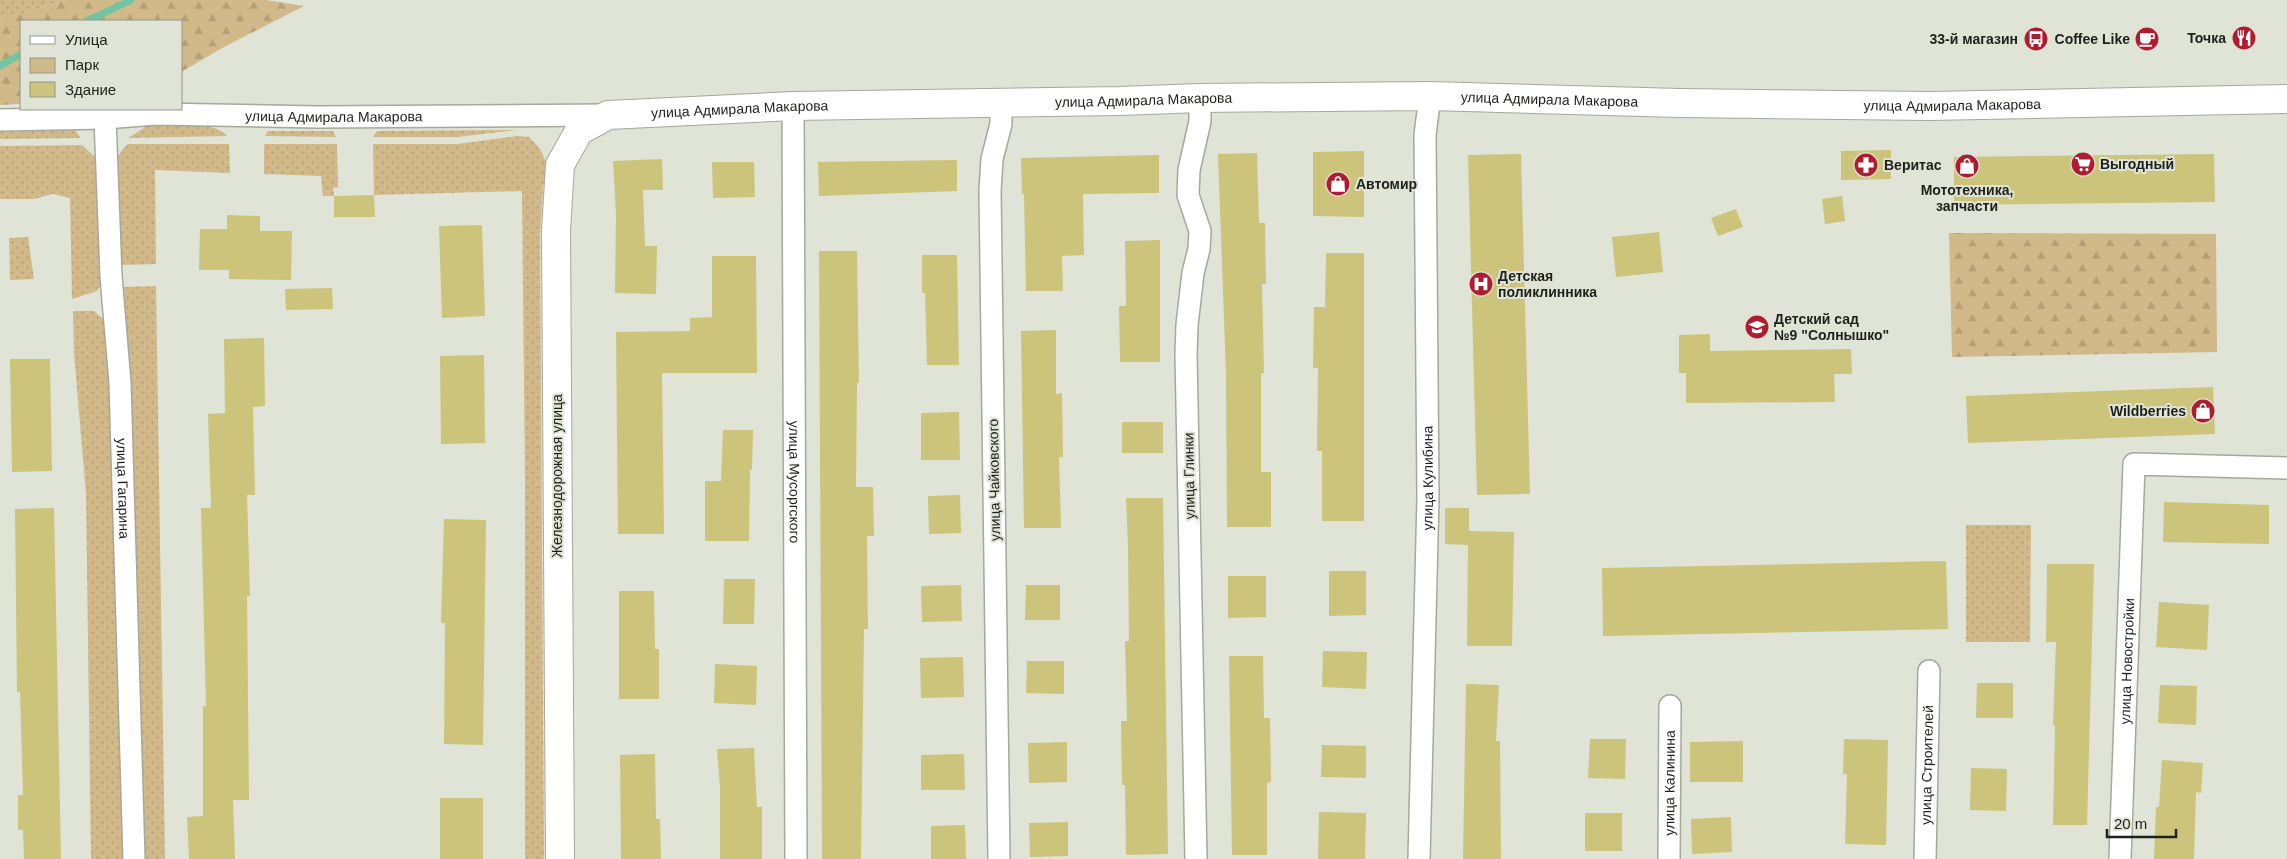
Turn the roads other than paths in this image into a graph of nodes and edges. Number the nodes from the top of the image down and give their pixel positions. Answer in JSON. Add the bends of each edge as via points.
{"nodes":[{"id":1,"x":1430,"y":96,"type":"junction"},
{"id":2,"x":1200,"y":98,"type":"junction"},
{"id":3,"x":2287,"y":99,"type":"edge"},
{"id":4,"x":1001,"y":103,"type":"junction"},
{"id":5,"x":793,"y":106,"type":"junction"},
{"id":6,"x":608,"y":115,"type":"junction"},
{"id":7,"x":104,"y":118,"type":"junction"},
{"id":8,"x":0,"y":120,"type":"edge"},
{"id":9,"x":2287,"y":468,"type":"edge"},
{"id":10,"x":1929,"y":671,"type":"dead end"},
{"id":11,"x":1670,"y":706,"type":"dead end"},
{"id":12,"x":134,"y":859,"type":"edge"},
{"id":13,"x":560,"y":859,"type":"edge"},
{"id":14,"x":796,"y":859,"type":"edge"},
{"id":15,"x":999,"y":859,"type":"edge"},
{"id":16,"x":1196,"y":859,"type":"edge"},
{"id":17,"x":1419,"y":859,"type":"edge"},
{"id":18,"x":1669,"y":859,"type":"edge"},
{"id":19,"x":1925,"y":859,"type":"edge"},
{"id":20,"x":2120,"y":859,"type":"edge"}],
"edges":[{"from":1,"to":2,"type":"street","name":"улица Адмирала Макарова"},
{"from":1,"to":3,"type":"street","name":"улица Адмирала Макарова","via":[[1915,106]]},
{"from":1,"to":17,"type":"street","name":"улица Кулибина","via":[[1424,135],[1428,497]]},
{"from":2,"to":4,"type":"street","name":"улица Адмирала Макарова"},
{"from":2,"to":16,"type":"street","name":"улица Глинки","via":[[1200,121],[1189,170],[1188,195],[1200,231],[1186,354]]},
{"from":4,"to":5,"type":"street","name":"улица Адмирала Макарова"},
{"from":4,"to":15,"type":"street","name":"улица Чайковского","via":[[1001,124],[992,159],[990,191]]},
{"from":5,"to":6,"type":"street","name":"улица Адмирала Макарова"},
{"from":5,"to":14,"type":"street","name":"улица Мусоргского"},
{"from":6,"to":7,"type":"street","name":"улица Адмирала Макарова","via":[[318,117],[156,114]]},
{"from":6,"to":13,"type":"street","name":"Железнодорожная улица","via":[[579,131],[560,165],[556,231]]},
{"from":7,"to":8,"type":"street","name":"улица Адмирала Макарова"},
{"from":7,"to":12,"type":"street","name":"улица Гагарина","via":[[111,276],[120,383]]},
{"from":9,"to":20,"type":"street","name":"улица Новостройки","via":[[2134,464]]},
{"from":10,"to":19,"type":"street","name":"улица Строителей"},
{"from":11,"to":18,"type":"street","name":"улица Калинина"}]}
